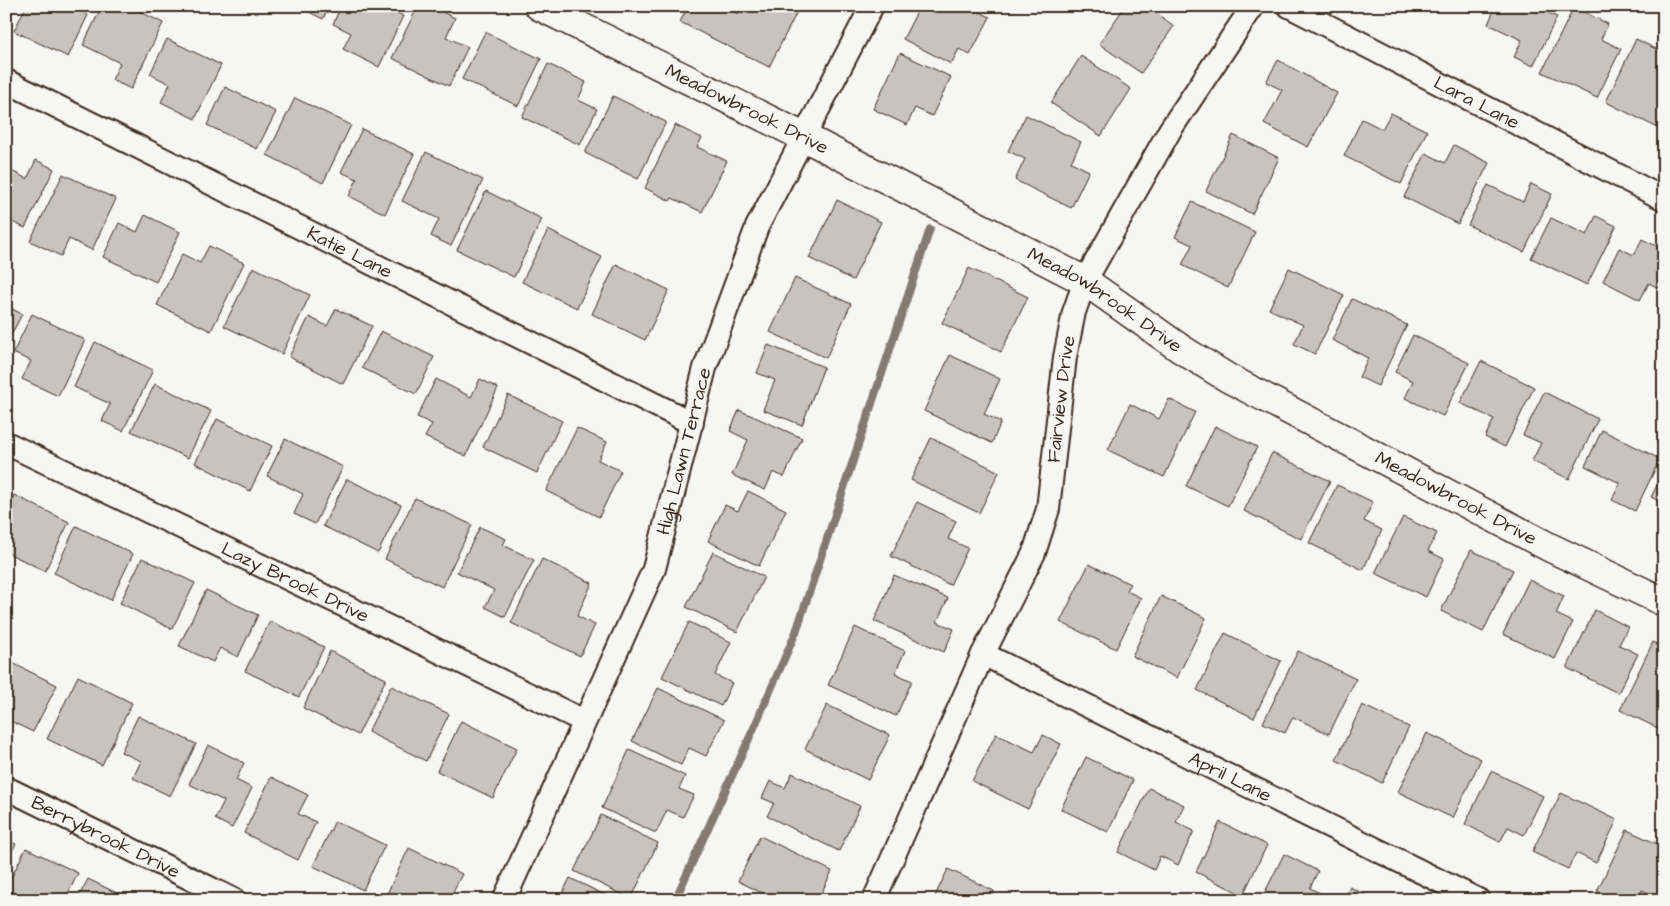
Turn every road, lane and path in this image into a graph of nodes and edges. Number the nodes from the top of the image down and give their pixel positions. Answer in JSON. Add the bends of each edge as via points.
{"nodes":[{"id":1,"x":539,"y":6,"type":"edge"},
{"id":2,"x":872,"y":6,"type":"edge"},
{"id":3,"x":1253,"y":6,"type":"edge"},
{"id":4,"x":1289,"y":6,"type":"edge"},
{"id":5,"x":6,"y":81,"type":"edge"},
{"id":6,"x":804,"y":138,"type":"junction"},
{"id":7,"x":1664,"y":199,"type":"edge"},
{"id":8,"x":1085,"y":281,"type":"junction"},
{"id":9,"x":692,"y":423,"type":"junction"},
{"id":10,"x":6,"y":443,"type":"edge"},
{"id":11,"x":1664,"y":602,"type":"edge"},
{"id":12,"x":983,"y":654,"type":"junction"},
{"id":13,"x":584,"y":721,"type":"junction"},
{"id":14,"x":6,"y":788,"type":"edge"},
{"id":15,"x":234,"y":900,"type":"edge"},
{"id":16,"x":504,"y":900,"type":"edge"},
{"id":17,"x":874,"y":900,"type":"edge"},
{"id":18,"x":1478,"y":900,"type":"edge"}],
"edges":[{"from":1,"to":6,"type":"street","name":"Meadowbrook Drive"},
{"from":2,"to":6,"type":"street","name":"High Lawn Terrace"},
{"from":3,"to":8,"type":"street","name":"Fairview Drive","via":[[1170,130]]},
{"from":4,"to":7,"type":"street","name":"Lara Lane"},
{"from":5,"to":9,"type":"street","name":"Katie Lane"},
{"from":6,"to":8,"type":"street","name":"Meadowbrook Drive"},
{"from":6,"to":9,"type":"street","name":"High Lawn Terrace","via":[[757,227],[705,368]]},
{"from":8,"to":11,"type":"street","name":"Meadowbrook Drive","via":[[1228,378],[1549,547]]},
{"from":8,"to":12,"type":"street","name":"Fairview Drive","via":[[1074,312],[1065,357],[1048,509],[1034,554]]},
{"from":9,"to":13,"type":"street","name":"High Lawn Terrace","via":[[654,569]]},
{"from":10,"to":13,"type":"street","name":"Lazy Brook Drive"},
{"from":12,"to":17,"type":"street","name":"Fairview Drive"},
{"from":12,"to":18,"type":"street","name":"April Lane"},
{"from":13,"to":16,"type":"street","name":"High Lawn Terrace"},
{"from":14,"to":15,"type":"street","name":"Berrybrook Drive"}]}
